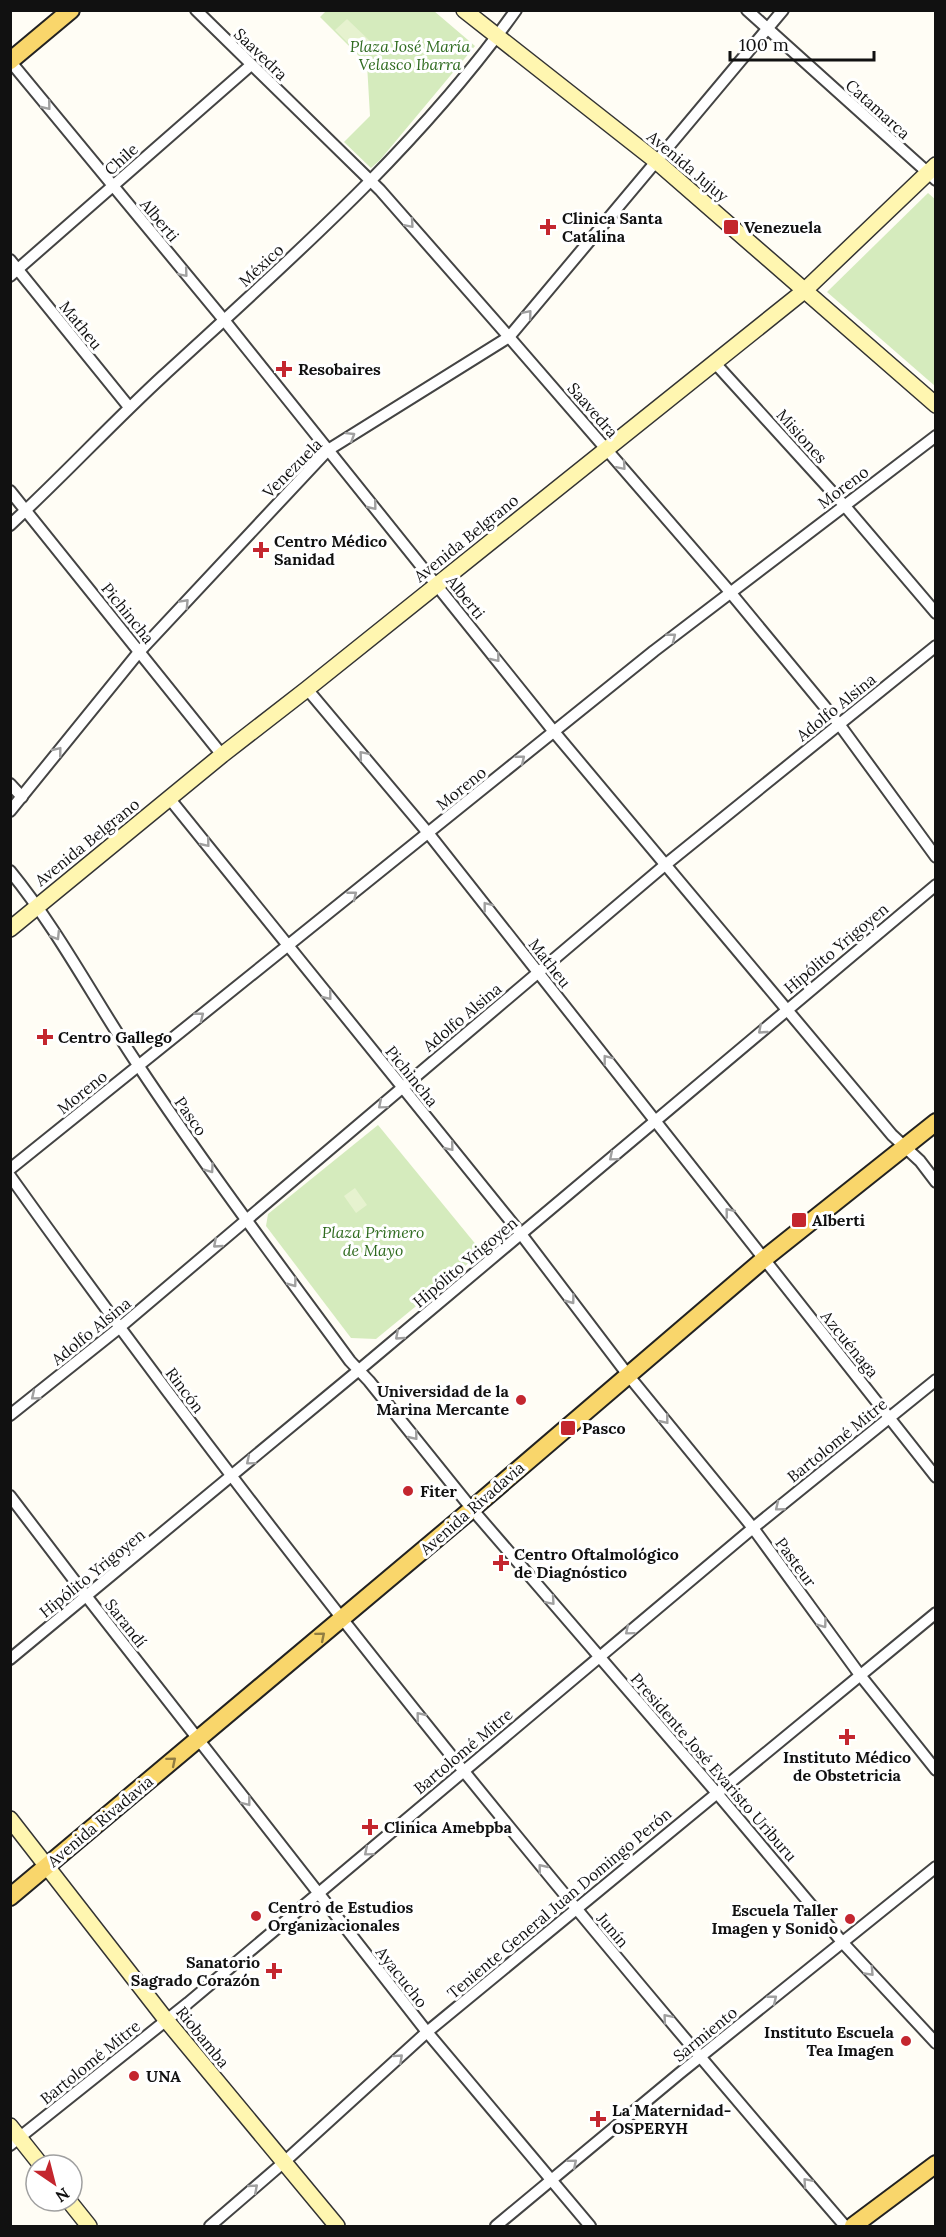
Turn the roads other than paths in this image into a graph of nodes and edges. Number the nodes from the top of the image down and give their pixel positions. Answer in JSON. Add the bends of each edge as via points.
{"nodes":[{"id":1,"x":71,"y":10,"type":"edge"},
{"id":2,"x":195,"y":10,"type":"edge"},
{"id":3,"x":464,"y":10,"type":"edge"},
{"id":4,"x":516,"y":10,"type":"edge"},
{"id":5,"x":747,"y":10,"type":"edge"},
{"id":6,"x":783,"y":10,"type":"edge"},
{"id":7,"x":768,"y":30,"type":"junction"},
{"id":8,"x":496,"y":37,"type":"junction"},
{"id":9,"x":10,"y":61,"type":"edge"},
{"id":10,"x":251,"y":65,"type":"junction"},
{"id":11,"x":656,"y":161,"type":"junction"},
{"id":12,"x":933,"y":173,"type":"edge"},
{"id":13,"x":370,"y":182,"type":"junction"},
{"id":14,"x":112,"y":186,"type":"junction"},
{"id":15,"x":13,"y":268,"type":"edge"},
{"id":16,"x":804,"y":291,"type":"junction"},
{"id":17,"x":224,"y":320,"type":"junction"},
{"id":18,"x":509,"y":337,"type":"junction"},
{"id":19,"x":714,"y":362,"type":"junction"},
{"id":20,"x":936,"y":405,"type":"edge"},
{"id":21,"x":129,"y":407,"type":"junction"},
{"id":22,"x":936,"y":436,"type":"edge"},
{"id":23,"x":606,"y":448,"type":"junction"},
{"id":24,"x":328,"y":450,"type":"junction"},
{"id":25,"x":10,"y":491,"type":"edge"},
{"id":26,"x":844,"y":505,"type":"junction"},
{"id":27,"x":26,"y":510,"type":"junction"},
{"id":28,"x":10,"y":525,"type":"edge"},
{"id":29,"x":438,"y":585,"type":"junction"},
{"id":30,"x":730,"y":592,"type":"junction"},
{"id":31,"x":936,"y":613,"type":"edge"},
{"id":32,"x":936,"y":646,"type":"edge"},
{"id":33,"x":139,"y":652,"type":"junction"},
{"id":34,"x":307,"y":689,"type":"junction"},
{"id":35,"x":839,"y":724,"type":"junction"},
{"id":36,"x":555,"y":732,"type":"junction"},
{"id":37,"x":222,"y":755,"type":"junction"},
{"id":38,"x":10,"y":784,"type":"edge"},
{"id":39,"x":22,"y":797,"type":"junction"},
{"id":40,"x":169,"y":798,"type":"junction"},
{"id":41,"x":10,"y":811,"type":"edge"},
{"id":42,"x":429,"y":834,"type":"junction"},
{"id":43,"x":936,"y":857,"type":"edge"},
{"id":44,"x":665,"y":865,"type":"junction"},
{"id":45,"x":10,"y":872,"type":"edge"},
{"id":46,"x":936,"y":885,"type":"edge"},
{"id":47,"x":37,"y":906,"type":"junction"},
{"id":48,"x":10,"y":928,"type":"edge"},
{"id":49,"x":288,"y":946,"type":"junction"},
{"id":50,"x":538,"y":972,"type":"junction"},
{"id":51,"x":786,"y":1010,"type":"junction"},
{"id":52,"x":137,"y":1065,"type":"junction"},
{"id":53,"x":402,"y":1088,"type":"junction"},
{"id":54,"x":656,"y":1121,"type":"junction"},
{"id":55,"x":936,"y":1122,"type":"edge"},
{"id":56,"x":904,"y":1147,"type":"junction"},
{"id":57,"x":10,"y":1169,"type":"edge"},
{"id":58,"x":10,"y":1176,"type":"edge"},
{"id":59,"x":936,"y":1182,"type":"edge"},
{"id":60,"x":245,"y":1220,"type":"junction"},
{"id":61,"x":521,"y":1234,"type":"junction"},
{"id":62,"x":764,"y":1259,"type":"junction"},
{"id":63,"x":119,"y":1328,"type":"junction"},
{"id":64,"x":359,"y":1370,"type":"junction"},
{"id":65,"x":628,"y":1375,"type":"junction"},
{"id":66,"x":936,"y":1380,"type":"edge"},
{"id":67,"x":10,"y":1415,"type":"edge"},
{"id":68,"x":889,"y":1416,"type":"junction"},
{"id":69,"x":232,"y":1476,"type":"junction"},
{"id":70,"x":936,"y":1477,"type":"edge"},
{"id":71,"x":10,"y":1496,"type":"edge"},
{"id":72,"x":472,"y":1509,"type":"junction"},
{"id":73,"x":753,"y":1528,"type":"junction"},
{"id":74,"x":87,"y":1597,"type":"junction"},
{"id":75,"x":936,"y":1613,"type":"edge"},
{"id":76,"x":342,"y":1618,"type":"junction"},
{"id":77,"x":599,"y":1656,"type":"junction"},
{"id":78,"x":10,"y":1659,"type":"edge"},
{"id":79,"x":860,"y":1675,"type":"junction"},
{"id":80,"x":198,"y":1739,"type":"junction"},
{"id":81,"x":464,"y":1770,"type":"junction"},
{"id":82,"x":936,"y":1770,"type":"edge"},
{"id":83,"x":716,"y":1792,"type":"junction"},
{"id":84,"x":10,"y":1819,"type":"edge"},
{"id":85,"x":47,"y":1866,"type":"junction"},
{"id":86,"x":936,"y":1867,"type":"edge"},
{"id":87,"x":318,"y":1894,"type":"junction"},
{"id":88,"x":10,"y":1897,"type":"edge"},
{"id":89,"x":576,"y":1910,"type":"junction"},
{"id":90,"x":843,"y":1943,"type":"junction"},
{"id":91,"x":167,"y":2021,"type":"junction"},
{"id":92,"x":427,"y":2032,"type":"junction"},
{"id":93,"x":936,"y":2043,"type":"edge"},
{"id":94,"x":699,"y":2058,"type":"junction"},
{"id":95,"x":14,"y":2136,"type":"edge"},
{"id":96,"x":30,"y":2153,"type":"edge"},
{"id":97,"x":283,"y":2163,"type":"junction"},
{"id":98,"x":936,"y":2164,"type":"edge"},
{"id":99,"x":551,"y":2181,"type":"junction"},
{"id":100,"x":79,"y":2213,"type":"edge"},
{"id":101,"x":89,"y":2226,"type":"edge"},
{"id":102,"x":210,"y":2226,"type":"edge"},
{"id":103,"x":337,"y":2226,"type":"edge"},
{"id":104,"x":495,"y":2226,"type":"edge"},
{"id":105,"x":590,"y":2226,"type":"edge"},
{"id":106,"x":845,"y":2226,"type":"edge"},
{"id":107,"x":853,"y":2226,"type":"edge"}],
"edges":[{"from":1,"to":9,"type":"main road"},
{"from":2,"to":10,"type":"street","name":"Saavedra"},
{"from":3,"to":8,"type":"main road","name":"Avenida Jujuy"},
{"from":4,"to":8,"type":"street","name":"México"},
{"from":5,"to":7,"type":"street","name":"Catamarca"},
{"from":6,"to":7,"type":"street","name":"Venezuela"},
{"from":7,"to":11,"type":"street","name":"Venezuela"},
{"from":7,"to":12,"type":"street","name":"Catamarca"},
{"from":8,"to":11,"type":"main road","name":"Avenida Jujuy"},
{"from":8,"to":13,"type":"street","name":"México"},
{"from":9,"to":14,"type":"street","name":"Alberti","one_way":true},
{"from":10,"to":13,"type":"street","name":"Saavedra"},
{"from":10,"to":14,"type":"street","name":"Chile"},
{"from":11,"to":16,"type":"main road","name":"Avenida Jujuy"},
{"from":18,"to":11,"type":"street","name":"Venezuela","one_way":true},
{"from":12,"to":16,"type":"main road","name":"Avenida Belgrano"},
{"from":13,"to":17,"type":"street","name":"México"},
{"from":13,"to":18,"type":"street","name":"Saavedra","one_way":true},
{"from":14,"to":15,"type":"street","name":"Chile"},
{"from":14,"to":17,"type":"street","name":"Alberti","one_way":true},
{"from":15,"to":21,"type":"street","name":"Matheu"},
{"from":16,"to":19,"type":"main road","name":"Avenida Belgrano"},
{"from":16,"to":20,"type":"main road","name":"Avenida Jujuy"},
{"from":17,"to":21,"type":"street","name":"México"},
{"from":17,"to":24,"type":"street","name":"Alberti"},
{"from":18,"to":23,"type":"street","name":"Saavedra"},
{"from":24,"to":18,"type":"street","name":"Venezuela","one_way":true},
{"from":19,"to":23,"type":"main road","name":"Avenida Belgrano"},
{"from":19,"to":26,"type":"street","name":"Misiones"},
{"from":21,"to":27,"type":"street","name":"México"},
{"from":22,"to":26,"type":"street","name":"Moreno"},
{"from":23,"to":29,"type":"main road","name":"Avenida Belgrano"},
{"from":23,"to":30,"type":"street","name":"Saavedra","one_way":true},
{"from":24,"to":29,"type":"street","name":"Alberti","one_way":true},
{"from":33,"to":24,"type":"street","name":"Venezuela","one_way":true},
{"from":25,"to":27,"type":"street","name":"Pichincha"},
{"from":26,"to":30,"type":"street","name":"Moreno"},
{"from":26,"to":31,"type":"street","name":"Misiones"},
{"from":27,"to":28,"type":"street","name":"México"},
{"from":27,"to":33,"type":"street","name":"Pichincha"},
{"from":29,"to":34,"type":"main road","name":"Avenida Belgrano"},
{"from":29,"to":36,"type":"street","name":"Alberti","one_way":true},
{"from":30,"to":35,"type":"street","name":"Saavedra"},
{"from":36,"to":30,"type":"street","name":"Moreno","one_way":true},
{"from":32,"to":35,"type":"street","name":"Adolfo Alsina"},
{"from":33,"to":37,"type":"street","name":"Pichincha"},
{"from":39,"to":33,"type":"street","name":"Venezuela","one_way":true},
{"from":34,"to":37,"type":"main road","name":"Avenida Belgrano"},
{"from":42,"to":34,"type":"street","name":"Matheu","one_way":true},
{"from":35,"to":43,"type":"street","name":"Saavedra"},
{"from":35,"to":44,"type":"street","name":"Adolfo Alsina"},
{"from":42,"to":36,"type":"street","name":"Moreno","one_way":true},
{"from":36,"to":44,"type":"street","name":"Alberti"},
{"from":37,"to":40,"type":"main road","name":"Avenida Belgrano"},
{"from":38,"to":39,"type":"street"},
{"from":39,"to":41,"type":"street"},
{"from":40,"to":47,"type":"main road","name":"Avenida Belgrano"},
{"from":40,"to":49,"type":"street","name":"Pichincha","one_way":true},
{"from":49,"to":42,"type":"street","name":"Moreno","one_way":true},
{"from":50,"to":42,"type":"street","name":"Matheu","one_way":true},
{"from":44,"to":50,"type":"street","name":"Adolfo Alsina"},
{"from":44,"to":51,"type":"street","name":"Alberti"},
{"from":45,"to":47,"type":"street","name":"Pasco"},
{"from":46,"to":51,"type":"street","name":"Hipólito Yrigoyen"},
{"from":47,"to":48,"type":"main road","name":"Avenida Belgrano"},
{"from":47,"to":52,"type":"street","name":"Pasco","one_way":true},
{"from":52,"to":49,"type":"street","name":"Moreno","one_way":true},
{"from":49,"to":53,"type":"street","name":"Pichincha","one_way":true},
{"from":50,"to":53,"type":"street","name":"Adolfo Alsina"},
{"from":54,"to":50,"type":"street","name":"Matheu","one_way":true},
{"from":51,"to":54,"type":"street","name":"Hipólito Yrigoyen","one_way":true},
{"from":51,"to":56,"type":"street","name":"Alberti"},
{"from":52,"to":57,"type":"street","name":"Moreno"},
{"from":52,"to":60,"type":"street","name":"Pasco","one_way":true},
{"from":53,"to":60,"type":"street","name":"Adolfo Alsina","one_way":true},
{"from":53,"to":61,"type":"street","name":"Pichincha","one_way":true},
{"from":54,"to":61,"type":"street","name":"Hipólito Yrigoyen","one_way":true},
{"from":62,"to":54,"type":"street","name":"Matheu","one_way":true},
{"from":55,"to":56,"type":"main road","name":"Avenida Rivadavia"},
{"from":56,"to":59,"type":"street","name":"Alberti"},
{"from":56,"to":62,"type":"main road","name":"Avenida Rivadavia"},
{"from":58,"to":63,"type":"street","name":"Rincón"},
{"from":60,"to":63,"type":"street","name":"Adolfo Alsina","one_way":true},
{"from":60,"to":64,"type":"street","name":"Pasco","one_way":true},
{"from":61,"to":64,"type":"street","name":"Hipólito Yrigoyen","one_way":true},
{"from":61,"to":65,"type":"street","name":"Pichincha","one_way":true},
{"from":62,"to":65,"type":"main road","name":"Avenida Rivadavia"},
{"from":62,"to":68,"type":"street","name":"Azcuénaga"},
{"from":63,"to":67,"type":"street","name":"Adolfo Alsina","one_way":true},
{"from":63,"to":69,"type":"street","name":"Rincón"},
{"from":64,"to":69,"type":"street","name":"Hipólito Yrigoyen","one_way":true},
{"from":64,"to":72,"type":"street","name":"Pasco","one_way":true},
{"from":65,"to":72,"type":"main road","name":"Avenida Rivadavia"},
{"from":65,"to":73,"type":"street","name":"Pasteur","one_way":true},
{"from":66,"to":68,"type":"street","name":"Bartolomé Mitre"},
{"from":68,"to":70,"type":"street","name":"Azcuénaga"},
{"from":68,"to":73,"type":"street","name":"Bartolomé Mitre","one_way":true},
{"from":69,"to":74,"type":"street","name":"Hipólito Yrigoyen"},
{"from":69,"to":76,"type":"street","name":"Rincón"},
{"from":71,"to":74,"type":"street","name":"Sarandí"},
{"from":72,"to":76,"type":"main road","name":"Avenida Rivadavia"},
{"from":72,"to":77,"type":"street","name":"Presidente José Evaristo Uriburu","one_way":true},
{"from":73,"to":77,"type":"street","name":"Bartolomé Mitre","one_way":true},
{"from":73,"to":79,"type":"street","name":"Pasteur","one_way":true},
{"from":74,"to":78,"type":"street","name":"Hipólito Yrigoyen"},
{"from":74,"to":80,"type":"street","name":"Sarandí"},
{"from":75,"to":79,"type":"street","name":"Teniente General Juan Domingo Perón"},
{"from":80,"to":76,"type":"main road","name":"Avenida Rivadavia","one_way":true},
{"from":81,"to":76,"type":"street","name":"Junín","one_way":true},
{"from":77,"to":81,"type":"street","name":"Bartolomé Mitre"},
{"from":77,"to":83,"type":"street","name":"Presidente José Evaristo Uriburu"},
{"from":79,"to":82,"type":"street","name":"Pasteur"},
{"from":79,"to":83,"type":"street","name":"Teniente General Juan Domingo Perón"},
{"from":85,"to":80,"type":"main road","name":"Avenida Rivadavia","one_way":true},
{"from":80,"to":87,"type":"street","name":"Ayacucho","one_way":true},
{"from":81,"to":87,"type":"street","name":"Bartolomé Mitre","one_way":true},
{"from":89,"to":81,"type":"street","name":"Junín","one_way":true},
{"from":83,"to":89,"type":"street","name":"Teniente General Juan Domingo Perón"},
{"from":83,"to":90,"type":"street","name":"Presidente José Evaristo Uriburu"},
{"from":84,"to":85,"type":"main road","name":"Riobamba"},
{"from":85,"to":88,"type":"main road","name":"Avenida Rivadavia"},
{"from":85,"to":91,"type":"main road","name":"Riobamba"},
{"from":86,"to":90,"type":"street","name":"Sarmiento"},
{"from":87,"to":91,"type":"street","name":"Bartolomé Mitre"},
{"from":87,"to":92,"type":"street","name":"Ayacucho"},
{"from":89,"to":92,"type":"street","name":"Teniente General Juan Domingo Perón"},
{"from":94,"to":89,"type":"street","name":"Junín","one_way":true},
{"from":90,"to":93,"type":"street","name":"Presidente José Evaristo Uriburu","one_way":true},
{"from":94,"to":90,"type":"street","name":"Sarmiento","one_way":true},
{"from":91,"to":95,"type":"street","name":"Bartolomé Mitre"},
{"from":91,"to":97,"type":"main road","name":"Riobamba"},
{"from":97,"to":92,"type":"street","name":"Teniente General Juan Domingo Perón","one_way":true},
{"from":92,"to":99,"type":"street","name":"Ayacucho"},
{"from":99,"to":94,"type":"street","name":"Sarmiento","one_way":true},
{"from":106,"to":94,"type":"street","name":"Junín","one_way":true},
{"from":95,"to":96,"type":"main road"},
{"from":102,"to":97,"type":"street","name":"Teniente General Juan Domingo Perón","one_way":true},
{"from":97,"to":103,"type":"main road","name":"Riobamba"},
{"from":98,"to":107,"type":"main road"},
{"from":99,"to":104,"type":"street","name":"Sarmiento"},
{"from":99,"to":105,"type":"street","name":"Ayacucho"},
{"from":100,"to":101,"type":"main road"}]}
